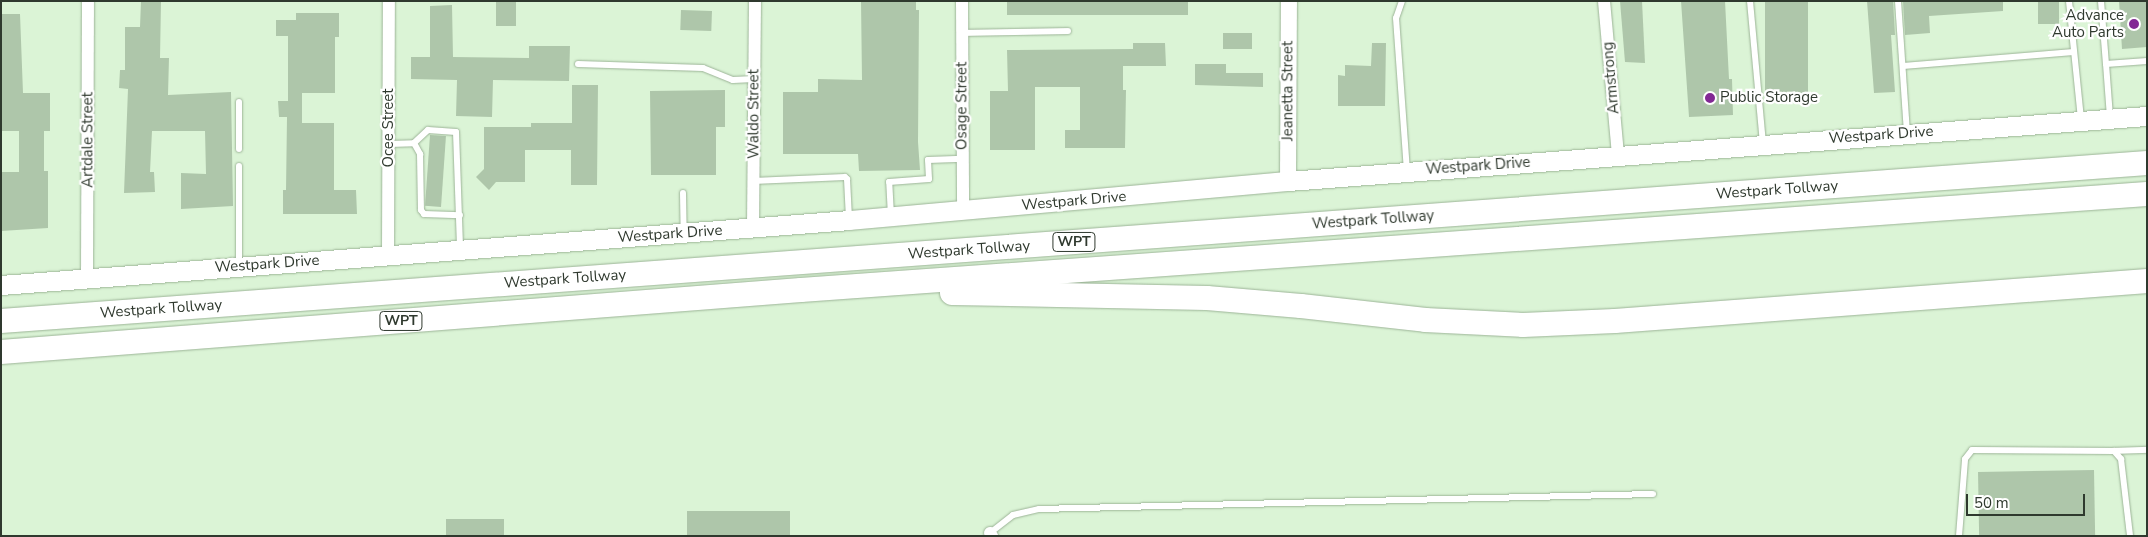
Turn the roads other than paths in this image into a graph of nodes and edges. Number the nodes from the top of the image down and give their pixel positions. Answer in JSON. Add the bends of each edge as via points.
{"nodes":[{"id":1,"x":88,"y":1,"type":"edge"},
{"id":2,"x":389,"y":1,"type":"edge"},
{"id":3,"x":755,"y":1,"type":"edge"},
{"id":4,"x":962,"y":1,"type":"edge"},
{"id":5,"x":1289,"y":1,"type":"edge"},
{"id":6,"x":1402,"y":1,"type":"edge"},
{"id":7,"x":1604,"y":1,"type":"edge"},
{"id":8,"x":1750,"y":1,"type":"edge"},
{"id":9,"x":1898,"y":1,"type":"edge"},
{"id":10,"x":2069,"y":1,"type":"edge"},
{"id":11,"x":2101,"y":1,"type":"edge"},
{"id":12,"x":1068,"y":31,"type":"dead end"},
{"id":13,"x":962,"y":33,"type":"junction"},
{"id":14,"x":2073,"y":52,"type":"junction"},
{"id":15,"x":2147,"y":61,"type":"edge"},
{"id":16,"x":578,"y":64,"type":"dead end"},
{"id":17,"x":2106,"y":64,"type":"junction"},
{"id":18,"x":1903,"y":66,"type":"junction"},
{"id":19,"x":754,"y":79,"type":"junction"},
{"id":20,"x":239,"y":102,"type":"dead end"},
{"id":21,"x":2147,"y":116,"type":"edge"},
{"id":22,"x":2110,"y":118,"type":"junction"},
{"id":23,"x":2081,"y":120,"type":"junction"},
{"id":24,"x":1907,"y":133,"type":"junction"},
{"id":25,"x":414,"y":143,"type":"junction"},
{"id":26,"x":389,"y":144,"type":"junction"},
{"id":27,"x":1763,"y":144,"type":"junction"},
{"id":28,"x":239,"y":149,"type":"dead end"},
{"id":29,"x":1618,"y":155,"type":"junction"},
{"id":30,"x":962,"y":159,"type":"junction"},
{"id":31,"x":2147,"y":163,"type":"edge"},
{"id":32,"x":239,"y":166,"type":"dead end"},
{"id":33,"x":1406,"y":172,"type":"junction"},
{"id":34,"x":753,"y":180,"type":"junction"},
{"id":35,"x":1288,"y":181,"type":"junction"},
{"id":36,"x":683,"y":193,"type":"dead end"},
{"id":37,"x":2147,"y":194,"type":"edge"},
{"id":38,"x":963,"y":211,"type":"junction"},
{"id":39,"x":460,"y":215,"type":"junction"},
{"id":40,"x":891,"y":217,"type":"junction"},
{"id":41,"x":849,"y":220,"type":"junction"},
{"id":42,"x":753,"y":228,"type":"junction"},
{"id":43,"x":684,"y":233,"type":"junction"},
{"id":44,"x":460,"y":250,"type":"junction"},
{"id":45,"x":388,"y":255,"type":"junction"},
{"id":46,"x":239,"y":266,"type":"junction"},
{"id":47,"x":87,"y":278,"type":"junction"},
{"id":48,"x":2147,"y":281,"type":"edge"},
{"id":49,"x":1,"y":285,"type":"edge"},
{"id":50,"x":800,"y":290,"type":"junction"},
{"id":51,"x":1,"y":321,"type":"edge"},
{"id":52,"x":1,"y":352,"type":"edge"},
{"id":53,"x":2147,"y":450,"type":"edge"},
{"id":54,"x":2114,"y":451,"type":"junction"},
{"id":55,"x":1653,"y":494,"type":"dead end"},
{"id":56,"x":991,"y":535,"type":"edge"},
{"id":57,"x":1959,"y":536,"type":"edge"},
{"id":58,"x":2130,"y":536,"type":"edge"}],
"edges":[{"from":1,"to":47,"type":"street","name":"Artdale Street"},
{"from":2,"to":26,"type":"street","name":"Ocee Street"},
{"from":3,"to":19,"type":"street","name":"Waldo Street"},
{"from":4,"to":13,"type":"street","name":"Osage Street"},
{"from":5,"to":35,"type":"street","name":"Jeanetta Street"},
{"from":6,"to":33,"type":"lane","via":[[1396,18]]},
{"from":7,"to":29,"type":"street","name":"Armstrong"},
{"from":8,"to":27,"type":"lane"},
{"from":9,"to":18,"type":"lane"},
{"from":10,"to":14,"type":"lane"},
{"from":11,"to":17,"type":"lane"},
{"from":12,"to":13,"type":"lane"},
{"from":13,"to":30,"type":"street","name":"Osage Street"},
{"from":14,"to":18,"type":"lane"},
{"from":14,"to":23,"type":"lane"},
{"from":15,"to":17,"type":"lane"},
{"from":16,"to":19,"type":"lane","via":[[702,68],[733,80]]},
{"from":17,"to":22,"type":"lane"},
{"from":18,"to":24,"type":"lane"},
{"from":19,"to":34,"type":"street","name":"Waldo Street"},
{"from":20,"to":28,"type":"lane"},
{"from":21,"to":22,"type":"main road","name":"Westpark Drive"},
{"from":22,"to":23,"type":"main road","name":"Westpark Drive"},
{"from":23,"to":24,"type":"main road","name":"Westpark Drive"},
{"from":24,"to":27,"type":"main road","name":"Westpark Drive"},
{"from":25,"to":26,"type":"lane"},
{"from":25,"to":39,"type":"lane","via":[[420,154],[421,210],[424,214]]},
{"from":25,"to":39,"type":"lane","via":[[428,130],[456,132]]},
{"from":26,"to":45,"type":"street","name":"Ocee Street"},
{"from":27,"to":29,"type":"main road","name":"Westpark Drive"},
{"from":29,"to":33,"type":"main road","name":"Westpark Drive"},
{"from":30,"to":38,"type":"street","name":"Osage Street"},
{"from":30,"to":40,"type":"lane","via":[[928,160],[929,179],[889,182]]},
{"from":31,"to":51,"type":"highway","name":"Westpark Tollway","number":"WPT"},
{"from":32,"to":46,"type":"lane"},
{"from":33,"to":35,"type":"main road","name":"Westpark Drive"},
{"from":34,"to":41,"type":"lane","via":[[845,177]]},
{"from":34,"to":42,"type":"street","name":"Waldo Street"},
{"from":35,"to":38,"type":"main road","name":"Westpark Drive"},
{"from":36,"to":43,"type":"lane"},
{"from":37,"to":50,"type":"highway","name":"Westpark Tollway","number":"WPT"},
{"from":38,"to":40,"type":"main road","name":"Westpark Drive"},
{"from":39,"to":44,"type":"lane"},
{"from":40,"to":41,"type":"main road","name":"Westpark Drive"},
{"from":41,"to":42,"type":"main road","name":"Westpark Drive"},
{"from":42,"to":43,"type":"main road","name":"Westpark Drive"},
{"from":43,"to":44,"type":"main road","name":"Westpark Drive"},
{"from":44,"to":45,"type":"main road","name":"Westpark Drive"},
{"from":45,"to":46,"type":"main road","name":"Westpark Drive"},
{"from":46,"to":47,"type":"main road","name":"Westpark Drive"},
{"from":47,"to":49,"type":"main road","name":"Westpark Drive"},
{"from":48,"to":50,"type":"highway","via":[[1523,325],[1425,320],[1207,298]]},
{"from":50,"to":52,"type":"highway","name":"Westpark Tollway","number":"WPT"},
{"from":53,"to":54,"type":"lane"},
{"from":54,"to":57,"type":"lane","via":[[1972,450],[1965,459]]},
{"from":54,"to":58,"type":"lane","via":[[2121,459]]},
{"from":55,"to":56,"type":"lane","via":[[1039,509],[1013,515]]}]}
